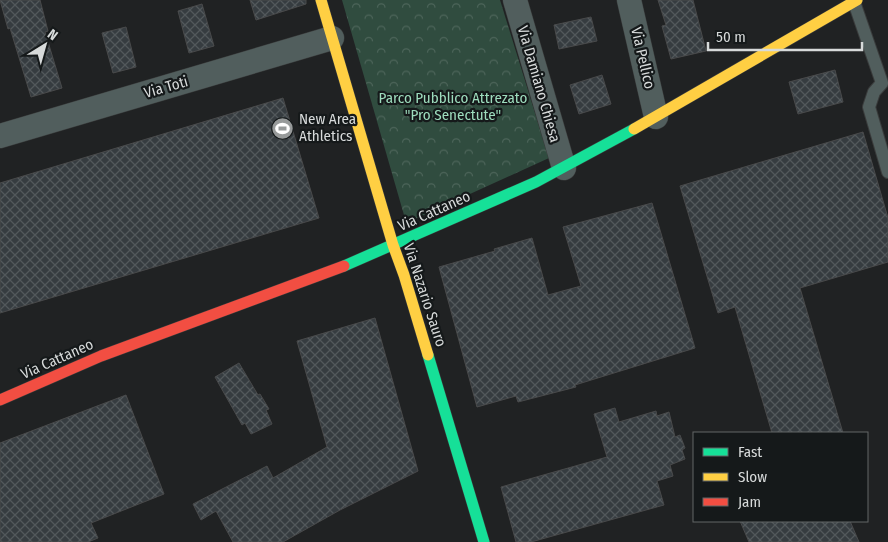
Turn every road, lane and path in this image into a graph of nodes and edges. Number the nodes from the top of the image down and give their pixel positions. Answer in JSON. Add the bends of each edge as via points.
{"nodes":[{"id":1,"x":321,"y":0,"type":"edge"},
{"id":2,"x":515,"y":0,"type":"edge"},
{"id":3,"x":629,"y":0,"type":"edge"},
{"id":4,"x":856,"y":1,"type":"edge"},
{"id":5,"x":823,"y":9,"type":"edge"},
{"id":6,"x":332,"y":38,"type":"junction"},
{"id":7,"x":656,"y":117,"type":"junction"},
{"id":8,"x":0,"y":136,"type":"edge"},
{"id":9,"x":564,"y":168,"type":"junction"},
{"id":10,"x":888,"y":172,"type":"edge"},
{"id":11,"x":393,"y":246,"type":"junction"},
{"id":12,"x":0,"y":400,"type":"edge"},
{"id":13,"x":484,"y":542,"type":"edge"}],
"edges":[{"from":1,"to":6,"type":"street","name":"Via Nazario Sauro"},
{"from":2,"to":9,"type":"street","name":"Via Damiano Chiesa"},
{"from":3,"to":7,"type":"street","name":"Via Pellico"},
{"from":4,"to":5,"type":"street","name":"Via Cattaneo"},
{"from":4,"to":10,"type":"lane","via":[[882,83],[874,92],[869,107]]},
{"from":5,"to":7,"type":"street","name":"Via Cattaneo"},
{"from":6,"to":8,"type":"street","name":"Via Toti"},
{"from":6,"to":11,"type":"street","name":"Via Nazario Sauro"},
{"from":7,"to":9,"type":"street","name":"Via Cattaneo"},
{"from":9,"to":11,"type":"street","name":"Via Cattaneo"},
{"from":11,"to":12,"type":"street","name":"Via Cattaneo","via":[[101,356]]},
{"from":11,"to":13,"type":"street","name":"Via Nazario Sauro"}]}
